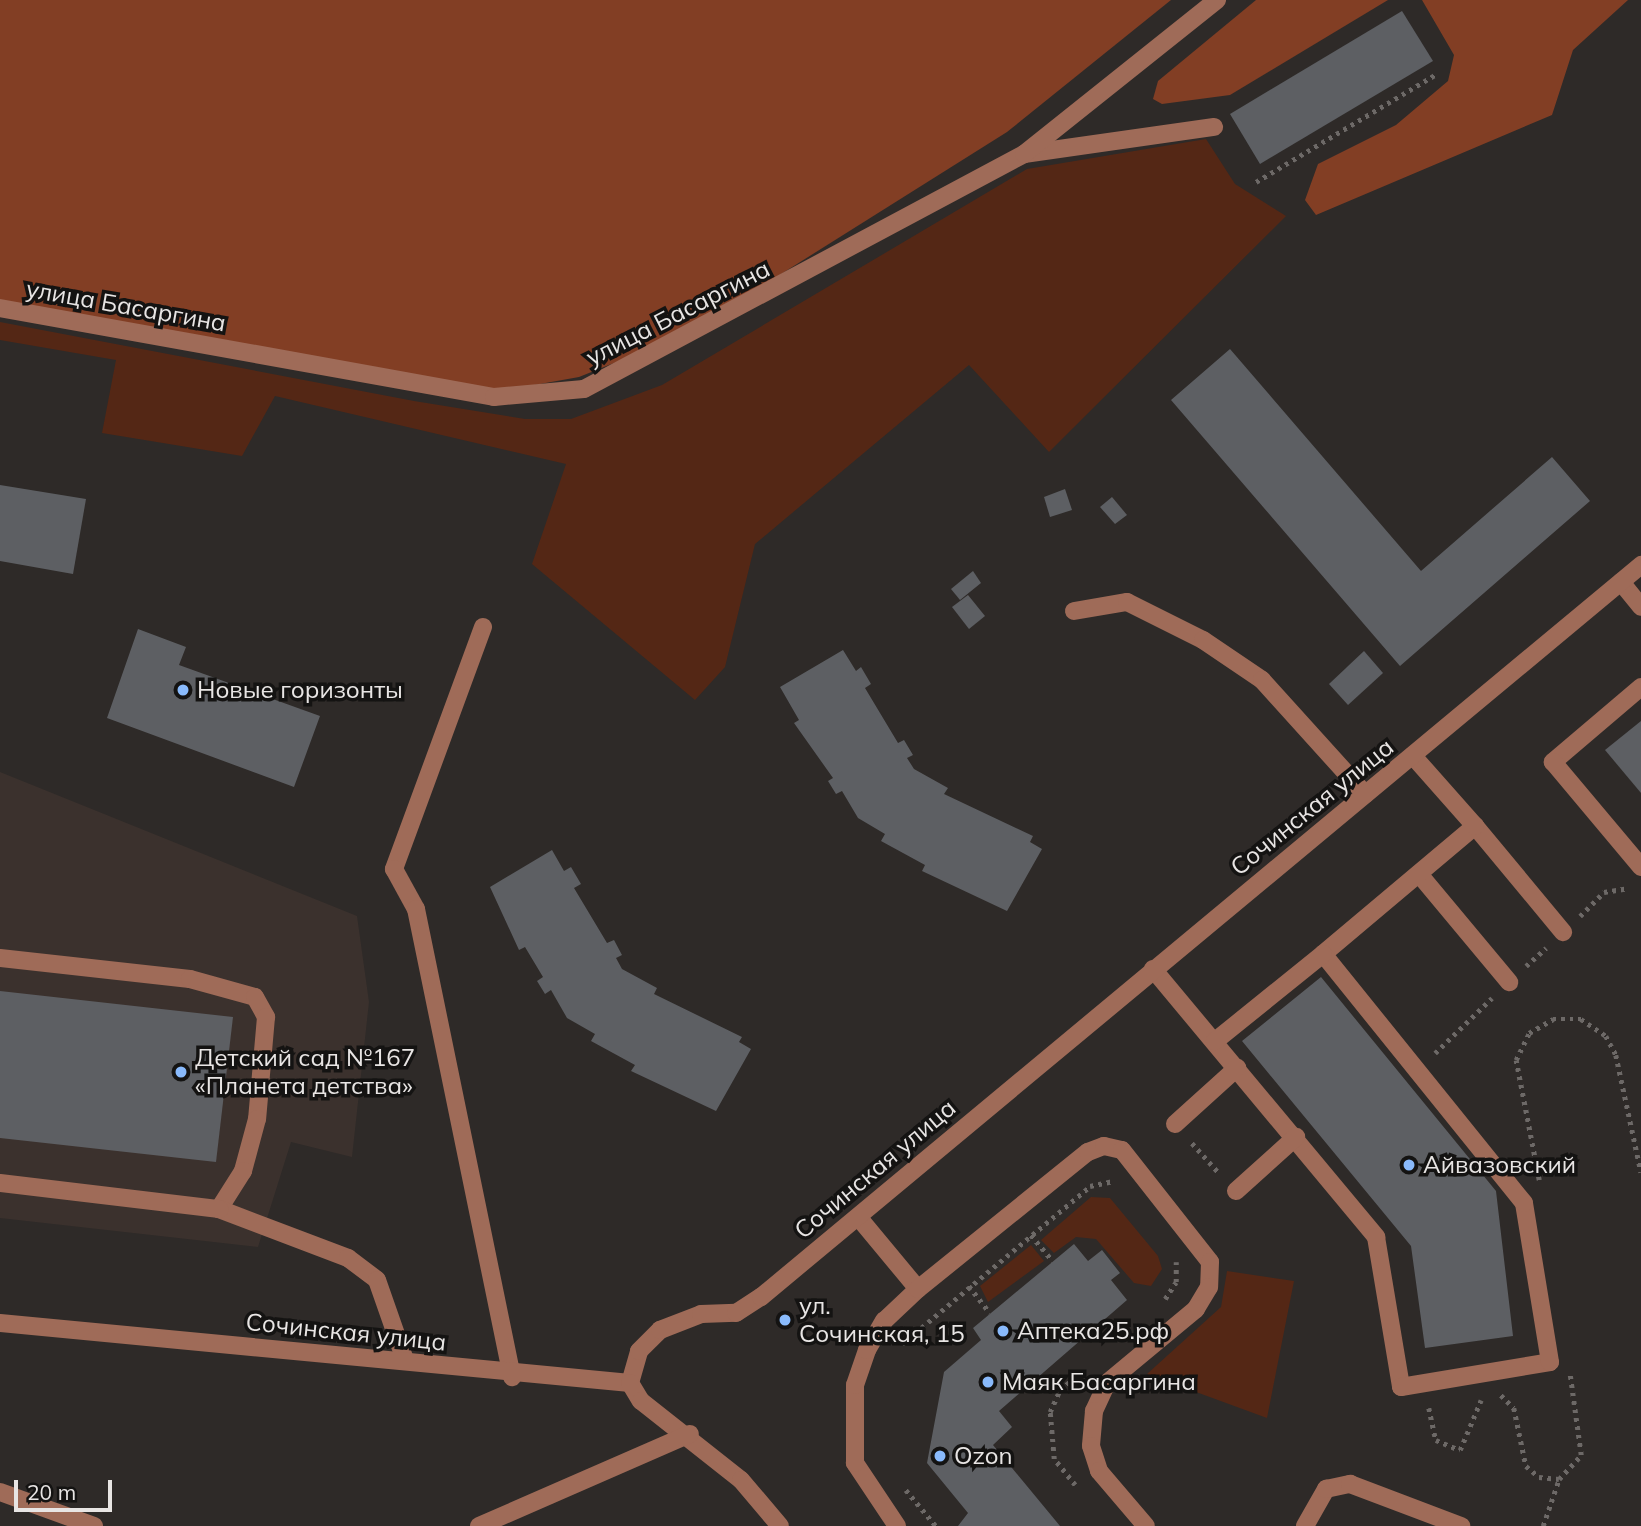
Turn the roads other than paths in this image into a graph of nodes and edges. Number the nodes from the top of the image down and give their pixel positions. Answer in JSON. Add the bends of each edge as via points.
{"nodes":[{"id":1,"x":1217,"y":0,"type":"edge"},
{"id":2,"x":1214,"y":127,"type":"dead end"},
{"id":3,"x":1024,"y":155,"type":"junction"},
{"id":4,"x":0,"y":308,"type":"edge"},
{"id":5,"x":1641,"y":565,"type":"edge"},
{"id":6,"x":1620,"y":582,"type":"junction"},
{"id":7,"x":1641,"y":607,"type":"edge"},
{"id":8,"x":1074,"y":611,"type":"dead end"},
{"id":9,"x":483,"y":628,"type":"dead end"},
{"id":10,"x":1641,"y":687,"type":"edge"},
{"id":11,"x":1413,"y":756,"type":"junction"},
{"id":12,"x":1364,"y":794,"type":"junction"},
{"id":13,"x":1475,"y":826,"type":"junction"},
{"id":14,"x":1641,"y":867,"type":"edge"},
{"id":15,"x":1419,"y":873,"type":"junction"},
{"id":16,"x":1563,"y":932,"type":"dead end"},
{"id":17,"x":1323,"y":954,"type":"junction"},
{"id":18,"x":0,"y":958,"type":"edge"},
{"id":19,"x":1153,"y":969,"type":"junction"},
{"id":20,"x":1509,"y":982,"type":"dead end"},
{"id":21,"x":1215,"y":1041,"type":"junction"},
{"id":22,"x":1237,"y":1068,"type":"junction"},
{"id":23,"x":1175,"y":1124,"type":"road end"},
{"id":24,"x":1296,"y":1137,"type":"junction"},
{"id":25,"x":0,"y":1183,"type":"edge"},
{"id":26,"x":1236,"y":1191,"type":"road end"},
{"id":27,"x":219,"y":1209,"type":"junction"},
{"id":28,"x":859,"y":1218,"type":"junction"},
{"id":29,"x":918,"y":1289,"type":"junction"},
{"id":30,"x":0,"y":1323,"type":"edge"},
{"id":31,"x":405,"y":1360,"type":"junction"},
{"id":32,"x":512,"y":1377,"type":"junction"},
{"id":33,"x":630,"y":1383,"type":"junction"},
{"id":34,"x":690,"y":1434,"type":"junction"},
{"id":35,"x":0,"y":1492,"type":"edge"},
{"id":36,"x":94,"y":1526,"type":"edge"},
{"id":37,"x":479,"y":1526,"type":"edge"},
{"id":38,"x":780,"y":1526,"type":"edge"},
{"id":39,"x":897,"y":1526,"type":"edge"},
{"id":40,"x":1146,"y":1526,"type":"edge"},
{"id":41,"x":1305,"y":1526,"type":"edge"},
{"id":42,"x":1461,"y":1526,"type":"edge"}],
"edges":[{"from":1,"to":3,"type":"street","name":"улица Басаргина"},
{"from":2,"to":3,"type":"street"},
{"from":3,"to":4,"type":"street","name":"улица Басаргина","via":[[584,389],[494,397]]},
{"from":5,"to":6,"type":"street","name":"Сочинская улица"},
{"from":6,"to":7,"type":"street"},
{"from":6,"to":11,"type":"street","name":"Сочинская улица"},
{"from":8,"to":12,"type":"street","via":[[1127,602],[1203,640],[1262,680]]},
{"from":9,"to":32,"type":"street","via":[[394,869],[416,909]]},
{"from":10,"to":14,"type":"street","via":[[1553,762]]},
{"from":11,"to":12,"type":"street","name":"Сочинская улица"},
{"from":11,"to":13,"type":"street"},
{"from":12,"to":19,"type":"street","name":"Сочинская улица"},
{"from":13,"to":15,"type":"street"},
{"from":13,"to":16,"type":"street"},
{"from":15,"to":17,"type":"street"},
{"from":15,"to":20,"type":"street"},
{"from":17,"to":21,"type":"street"},
{"from":17,"to":24,"type":"street","via":[[1524,1203],[1550,1362],[1401,1387],[1376,1237]]},
{"from":18,"to":27,"type":"street","via":[[190,979],[255,998],[266,1017],[257,1119],[243,1171]]},
{"from":19,"to":21,"type":"street"},
{"from":19,"to":28,"type":"street","name":"Сочинская улица"},
{"from":21,"to":22,"type":"street"},
{"from":22,"to":23,"type":"street"},
{"from":22,"to":24,"type":"street"},
{"from":24,"to":26,"type":"street"},
{"from":25,"to":27,"type":"street"},
{"from":27,"to":31,"type":"street","via":[[348,1258],[377,1280]]},
{"from":28,"to":29,"type":"street"},
{"from":28,"to":33,"type":"street","name":"Сочинская улица","via":[[736,1314],[701,1314],[660,1330],[639,1351]]},
{"from":29,"to":39,"type":"street","via":[[884,1321],[867,1350],[851,1425],[855,1463]]},
{"from":29,"to":40,"type":"street","via":[[1088,1152],[1116,1147],[1210,1262],[1209,1287],[1196,1309],[1107,1383],[1094,1410],[1091,1446],[1099,1471]]},
{"from":30,"to":31,"type":"street","name":"Сочинская улица"},
{"from":31,"to":32,"type":"street","name":"Сочинская улица"},
{"from":32,"to":33,"type":"street","name":"Сочинская улица"},
{"from":33,"to":34,"type":"street","via":[[641,1401]]},
{"from":34,"to":37,"type":"street"},
{"from":34,"to":38,"type":"street"},
{"from":35,"to":36,"type":"street"},
{"from":41,"to":42,"type":"street","via":[[1326,1489],[1350,1484]]}]}
